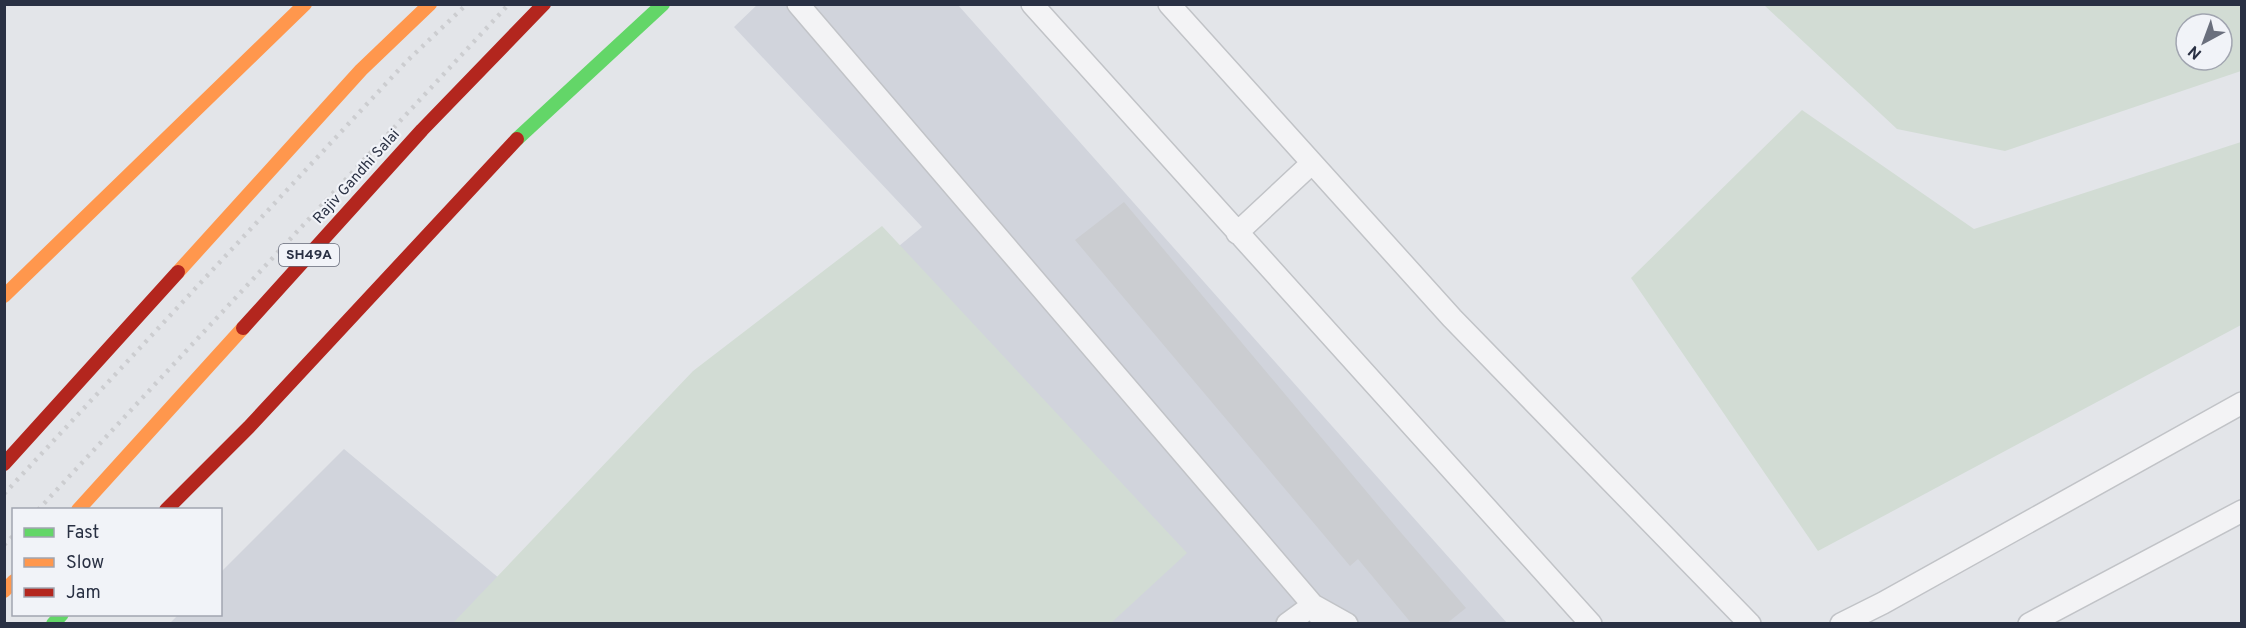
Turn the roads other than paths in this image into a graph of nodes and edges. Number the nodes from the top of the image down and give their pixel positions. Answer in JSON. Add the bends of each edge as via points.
{"nodes":[{"id":1,"x":304,"y":4,"type":"edge"},
{"id":2,"x":430,"y":4,"type":"edge"},
{"id":3,"x":544,"y":4,"type":"edge"},
{"id":4,"x":663,"y":4,"type":"edge"},
{"id":5,"x":798,"y":4,"type":"edge"},
{"id":6,"x":1032,"y":4,"type":"edge"},
{"id":7,"x":1169,"y":4,"type":"edge"},
{"id":8,"x":1312,"y":163,"type":"junction"},
{"id":9,"x":1238,"y":233,"type":"junction"},
{"id":10,"x":4,"y":296,"type":"edge"},
{"id":11,"x":2241,"y":403,"type":"edge"},
{"id":12,"x":4,"y":464,"type":"edge"},
{"id":13,"x":80,"y":508,"type":"edge"},
{"id":14,"x":168,"y":508,"type":"edge"},
{"id":15,"x":2241,"y":511,"type":"edge"},
{"id":16,"x":1313,"y":605,"type":"junction"},
{"id":17,"x":1287,"y":624,"type":"edge"},
{"id":18,"x":1324,"y":624,"type":"edge"},
{"id":19,"x":1347,"y":624,"type":"edge"},
{"id":20,"x":1591,"y":624,"type":"edge"},
{"id":21,"x":1750,"y":624,"type":"edge"},
{"id":22,"x":1841,"y":624,"type":"edge"},
{"id":23,"x":2029,"y":624,"type":"edge"}],
"edges":[{"from":1,"to":10,"type":"main road"},
{"from":2,"to":12,"type":"main road","via":[[362,70]]},
{"from":3,"to":13,"type":"main road","name":"Rajiv Gandhi Salai","number":"SH49A","via":[[422,130]]},
{"from":4,"to":14,"type":"main road","via":[[522,133],[249,427]]},
{"from":5,"to":16,"type":"lane"},
{"from":6,"to":9,"type":"lane"},
{"from":7,"to":8,"type":"lane"},
{"from":8,"to":9,"type":"lane"},
{"from":8,"to":21,"type":"lane","via":[[1452,318]]},
{"from":9,"to":20,"type":"lane"},
{"from":11,"to":22,"type":"lane"},
{"from":15,"to":23,"type":"lane"},
{"from":16,"to":17,"type":"lane"},
{"from":16,"to":18,"type":"lane"},
{"from":16,"to":19,"type":"lane"}]}
